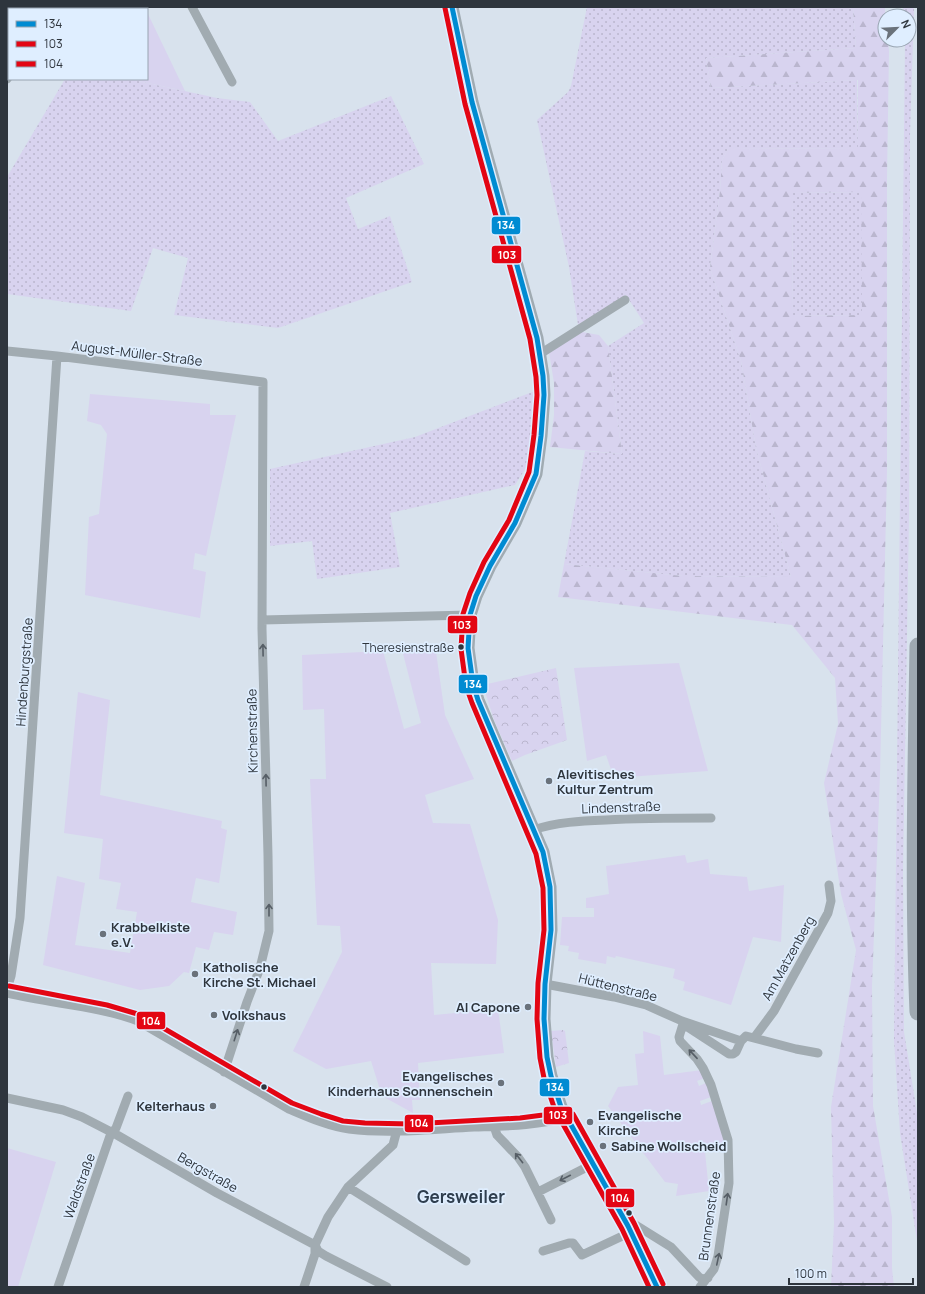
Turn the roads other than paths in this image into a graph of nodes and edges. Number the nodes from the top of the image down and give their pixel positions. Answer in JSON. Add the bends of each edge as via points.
{"nodes":[{"id":1,"x":192,"y":7,"type":"edge"},
{"id":2,"x":452,"y":7,"type":"edge"},
{"id":3,"x":232,"y":82,"type":"dead end"},
{"id":4,"x":625,"y":300,"type":"dead end"},
{"id":5,"x":7,"y":351,"type":"edge"},
{"id":6,"x":540,"y":354,"type":"junction"},
{"id":7,"x":57,"y":356,"type":"junction"},
{"id":8,"x":263,"y":382,"type":"joint"},
{"id":9,"x":470,"y":615,"type":"junction"},
{"id":10,"x":262,"y":620,"type":"junction"},
{"id":11,"x":918,"y":646,"type":"edge"},
{"id":12,"x":711,"y":818,"type":"dead end"},
{"id":13,"x":533,"y":830,"type":"junction"},
{"id":14,"x":829,"y":885,"type":"dead end"},
{"id":15,"x":545,"y":984,"type":"junction"},
{"id":16,"x":7,"y":989,"type":"edge"},
{"id":17,"x":7,"y":993,"type":"edge"},
{"id":18,"x":918,"y":1012,"type":"edge"},
{"id":19,"x":683,"y":1022,"type":"junction"},
{"id":20,"x":754,"y":1038,"type":"junction"},
{"id":21,"x":741,"y":1041,"type":"junction"},
{"id":22,"x":818,"y":1053,"type":"dead end"},
{"id":23,"x":224,"y":1072,"type":"junction"},
{"id":24,"x":128,"y":1096,"type":"dead end"},
{"id":25,"x":7,"y":1098,"type":"edge"},
{"id":26,"x":567,"y":1118,"type":"junction"},
{"id":27,"x":494,"y":1126,"type":"junction"},
{"id":28,"x":397,"y":1130,"type":"junction"},
{"id":29,"x":112,"y":1132,"type":"junction"},
{"id":30,"x":593,"y":1164,"type":"junction"},
{"id":31,"x":348,"y":1187,"type":"junction"},
{"id":32,"x":538,"y":1192,"type":"junction"},
{"id":33,"x":551,"y":1220,"type":"dead end"},
{"id":34,"x":630,"y":1229,"type":"junction"},
{"id":35,"x":315,"y":1245,"type":"junction"},
{"id":36,"x":543,"y":1251,"type":"dead end"},
{"id":37,"x":466,"y":1261,"type":"dead end"},
{"id":38,"x":708,"y":1278,"type":"junction"},
{"id":39,"x":58,"y":1287,"type":"edge"},
{"id":40,"x":304,"y":1287,"type":"edge"},
{"id":41,"x":387,"y":1287,"type":"edge"},
{"id":42,"x":657,"y":1287,"type":"edge"},
{"id":43,"x":700,"y":1287,"type":"edge"}],
"edges":[{"from":1,"to":3,"type":"street"},
{"from":2,"to":6,"type":"main road","via":[[472,102],[533,319]]},
{"from":4,"to":6,"type":"street"},
{"from":5,"to":7,"type":"street","name":"August-Müller-Straße"},
{"from":6,"to":9,"type":"main road","via":[[544,414],[536,474],[515,523],[482,583]]},
{"from":7,"to":8,"type":"street","name":"August-Müller-Straße"},
{"from":7,"to":16,"type":"street","name":"Hindenburgstraße","via":[[20,918]]},
{"from":8,"to":10,"type":"street","name":"Kirchenstraße"},
{"from":9,"to":10,"type":"street"},
{"from":9,"to":13,"type":"main road","via":[[468,648],[473,684]]},
{"from":23,"to":10,"type":"street","name":"Kirchenstraße","one_way":true,"via":[[260,968],[269,931]]},
{"from":11,"to":18,"type":"highway","via":[[915,871]]},
{"from":12,"to":13,"type":"street","name":"Lindenstraße","via":[[571,821]]},
{"from":13,"to":15,"type":"main road","via":[[543,852],[550,887],[552,930]]},
{"from":14,"to":20,"type":"street","name":"Am Matzenberg","via":[[828,913],[774,1011]]},
{"from":15,"to":19,"type":"street","name":"Hüttenstraße","via":[[646,1005]]},
{"from":15,"to":26,"type":"main road","via":[[547,1057],[559,1103]]},
{"from":17,"to":23,"type":"street","via":[[106,1011],[138,1021]]},
{"from":19,"to":21,"type":"street","name":"Hüttenstraße"},
{"from":19,"to":21,"type":"street","name":"Hüttenstraße","via":[[730,1054],[736,1052]]},
{"from":38,"to":19,"type":"street","name":"Brunnenstraße","one_way":true,"via":[[716,1265],[726,1211],[729,1183],[728,1140],[703,1068],[680,1042]]},
{"from":20,"to":21,"type":"street","via":[[746,1036]]},
{"from":20,"to":22,"type":"street"},
{"from":23,"to":28,"type":"street","via":[[289,1109],[327,1124],[348,1129]]},
{"from":24,"to":29,"type":"street","name":"Waldstraße","via":[[116,1128]]},
{"from":25,"to":29,"type":"street","name":"Bergstraße","via":[[63,1110]]},
{"from":26,"to":27,"type":"street","via":[[552,1122]]},
{"from":26,"to":30,"type":"main road"},
{"from":27,"to":28,"type":"street"},
{"from":32,"to":27,"type":"street","one_way":true,"via":[[526,1167],[497,1134]]},
{"from":28,"to":31,"type":"street","via":[[393,1145]]},
{"from":29,"to":35,"type":"street","name":"Bergstraße"},
{"from":29,"to":39,"type":"street","name":"Waldstraße"},
{"from":30,"to":32,"type":"street","one_way":true},
{"from":30,"to":34,"type":"main road"},
{"from":31,"to":35,"type":"street","via":[[328,1217]]},
{"from":31,"to":37,"type":"street"},
{"from":32,"to":33,"type":"street"},
{"from":34,"to":36,"type":"street","via":[[582,1255],[573,1243]]},
{"from":34,"to":38,"type":"street","name":"Brunnenstraße","via":[[634,1224],[666,1242],[698,1277]]},
{"from":34,"to":42,"type":"main road"},
{"from":35,"to":40,"type":"street","via":[[315,1254]]},
{"from":35,"to":41,"type":"street","name":"Bergstraße","via":[[326,1256]]},
{"from":38,"to":43,"type":"street","name":"Brunnenstraße"}]}
